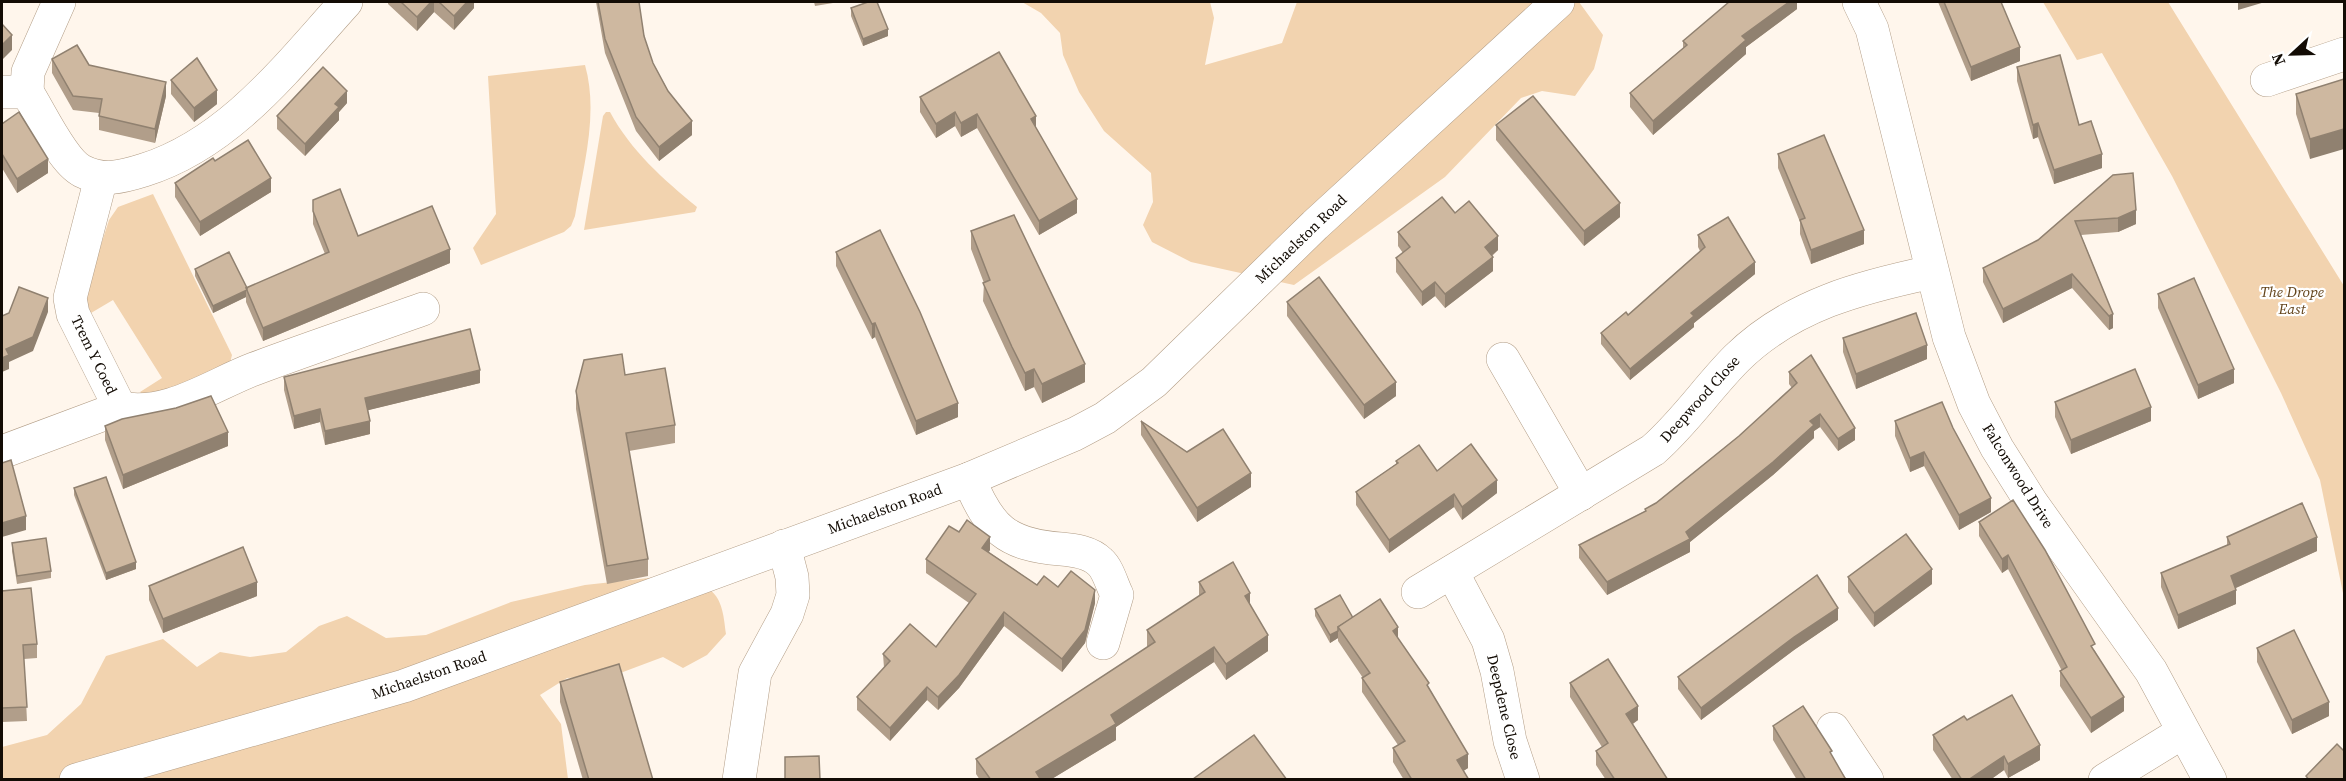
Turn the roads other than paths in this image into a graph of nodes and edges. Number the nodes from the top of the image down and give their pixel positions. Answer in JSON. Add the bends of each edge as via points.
{"nodes":[{"id":1,"x":59,"y":2,"type":"edge"},
{"id":2,"x":346,"y":2,"type":"edge"},
{"id":3,"x":1558,"y":2,"type":"edge"},
{"id":4,"x":1859,"y":2,"type":"edge"},
{"id":5,"x":2344,"y":54,"type":"edge"},
{"id":6,"x":2267,"y":80,"type":"dead end"},
{"id":7,"x":14,"y":92,"type":"edge"},
{"id":8,"x":101,"y":178,"type":"junction"},
{"id":9,"x":1932,"y":272,"type":"junction"},
{"id":10,"x":423,"y":309,"type":"dead end"},
{"id":11,"x":1503,"y":359,"type":"dead end"},
{"id":12,"x":120,"y":408,"type":"junction"},
{"id":13,"x":2,"y":452,"type":"edge"},
{"id":14,"x":969,"y":479,"type":"junction"},
{"id":15,"x":1581,"y":494,"type":"junction"},
{"id":16,"x":784,"y":546,"type":"junction"},
{"id":17,"x":1452,"y":572,"type":"junction"},
{"id":18,"x":1418,"y":592,"type":"dead end"},
{"id":19,"x":1103,"y":643,"type":"dead end"},
{"id":20,"x":1833,"y":729,"type":"dead end"},
{"id":21,"x":2183,"y":732,"type":"junction"},
{"id":22,"x":76,"y":780,"type":"edge"},
{"id":23,"x":739,"y":780,"type":"edge"},
{"id":24,"x":1522,"y":780,"type":"edge"},
{"id":25,"x":1867,"y":780,"type":"edge"},
{"id":26,"x":2105,"y":780,"type":"edge"},
{"id":27,"x":2210,"y":780,"type":"edge"}],
"edges":[{"from":1,"to":7,"type":"street","via":[[28,72]]},
{"from":2,"to":8,"type":"street","via":[[256,100],[221,130],[159,166]]},
{"from":3,"to":14,"type":"street","name":"Michaelston Road","via":[[1315,225],[1135,399],[1075,434]]},
{"from":4,"to":9,"type":"street","name":"Falconwood Drive","via":[[1872,29]]},
{"from":5,"to":6,"type":"street"},
{"from":7,"to":8,"type":"street","via":[[80,170]]},
{"from":8,"to":12,"type":"street","name":"Trem Y Coed","via":[[70,298],[73,314]]},
{"from":9,"to":15,"type":"street","name":"Deepwood Close","via":[[1827,300],[1774,327],[1736,360],[1653,450]]},
{"from":9,"to":21,"type":"street","name":"Falconwood Drive","via":[[1958,365],[1996,448],[2131,640]]},
{"from":10,"to":12,"type":"street","via":[[253,369],[170,405],[153,410]]},
{"from":11,"to":15,"type":"street"},
{"from":12,"to":13,"type":"street","name":"Trem Y Coed"},
{"from":14,"to":16,"type":"street","name":"Michaelston Road"},
{"from":14,"to":19,"type":"street","via":[[979,504],[1001,533],[1033,547],[1078,550],[1101,562],[1117,595]]},
{"from":15,"to":17,"type":"street","name":"Deepwood Close"},
{"from":16,"to":22,"type":"street","name":"Michaelston Road","via":[[404,686]]},
{"from":16,"to":23,"type":"street","via":[[793,596],[755,673]]},
{"from":17,"to":18,"type":"street","name":"Deepwood Close"},
{"from":17,"to":24,"type":"street","name":"Deepdene Close","via":[[1488,640]]},
{"from":20,"to":25,"type":"street"},
{"from":21,"to":26,"type":"street"},
{"from":21,"to":27,"type":"street","name":"Falconwood Drive"}]}
